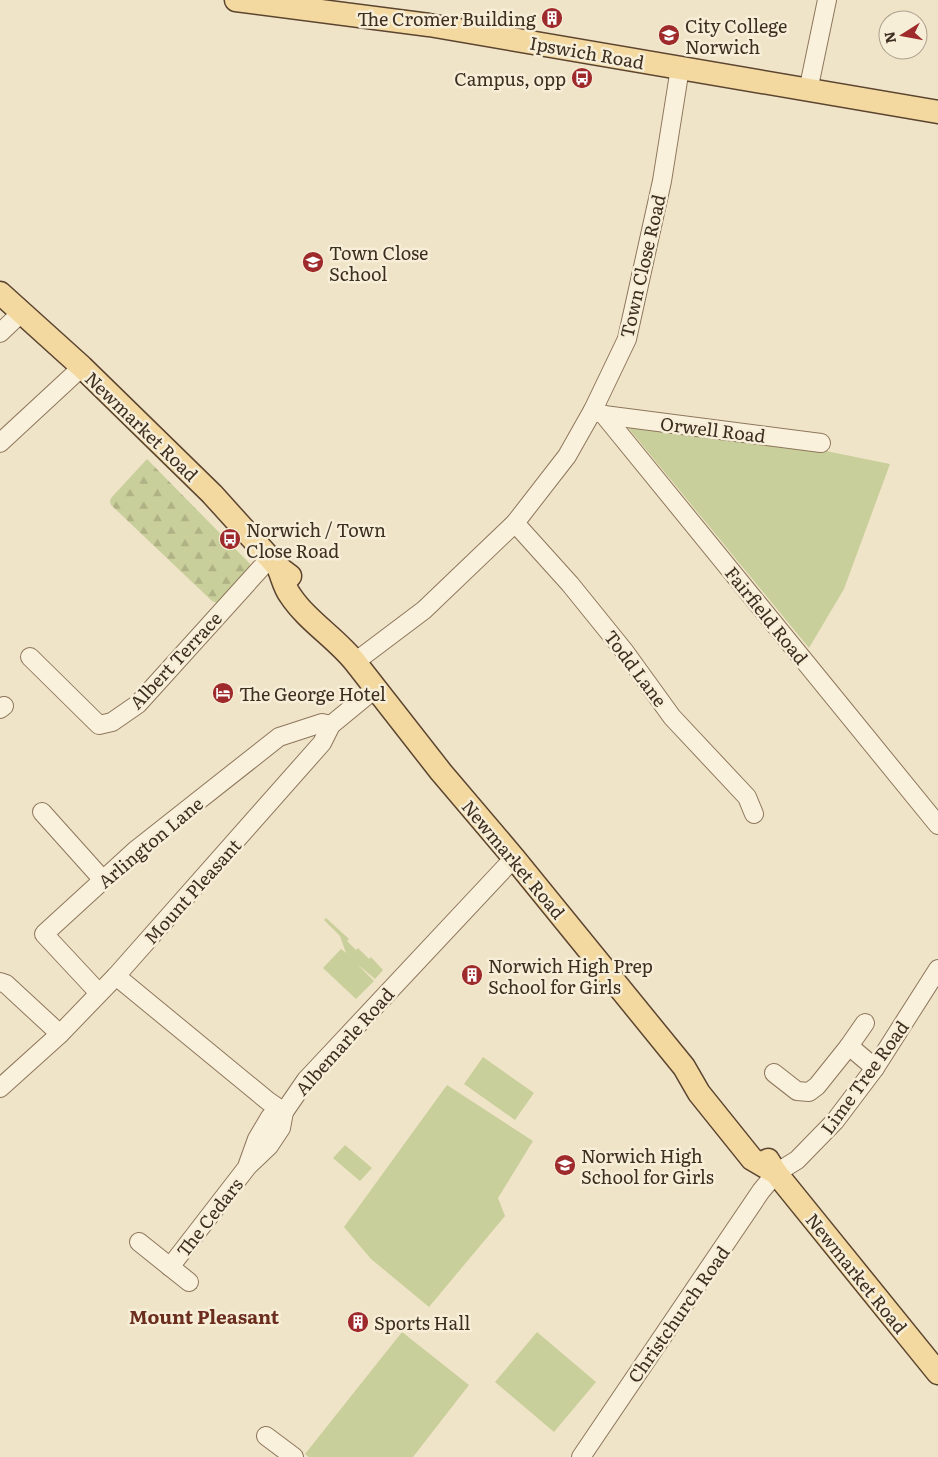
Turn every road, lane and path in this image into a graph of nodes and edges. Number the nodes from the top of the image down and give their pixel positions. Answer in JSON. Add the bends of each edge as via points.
{"nodes":[{"id":1,"x":236,"y":0,"type":"edge"},
{"id":2,"x":827,"y":0,"type":"edge"},
{"id":3,"x":680,"y":68,"type":"junction"},
{"id":4,"x":808,"y":91,"type":"junction"},
{"id":5,"x":938,"y":112,"type":"edge"},
{"id":6,"x":0,"y":293,"type":"edge"},
{"id":7,"x":22,"y":312,"type":"junction"},
{"id":8,"x":0,"y":333,"type":"edge"},
{"id":9,"x":82,"y":367,"type":"junction"},
{"id":10,"x":598,"y":413,"type":"junction"},
{"id":11,"x":821,"y":442,"type":"dead end"},
{"id":12,"x":0,"y":444,"type":"edge"},
{"id":13,"x":515,"y":523,"type":"junction"},
{"id":14,"x":274,"y":562,"type":"junction"},
{"id":15,"x":350,"y":656,"type":"junction"},
{"id":16,"x":30,"y":657,"type":"dead end"},
{"id":17,"x":376,"y":688,"type":"junction"},
{"id":18,"x":331,"y":724,"type":"junction"},
{"id":19,"x":42,"y":812,"type":"dead end"},
{"id":20,"x":754,"y":814,"type":"dead end"},
{"id":21,"x":938,"y":824,"type":"edge"},
{"id":22,"x":514,"y":858,"type":"junction"},
{"id":23,"x":103,"y":880,"type":"junction"},
{"id":24,"x":938,"y":969,"type":"edge"},
{"id":25,"x":116,"y":976,"type":"junction"},
{"id":26,"x":0,"y":982,"type":"edge"},
{"id":27,"x":99,"y":993,"type":"junction"},
{"id":28,"x":865,"y":1023,"type":"dead end"},
{"id":29,"x":60,"y":1034,"type":"junction"},
{"id":30,"x":849,"y":1046,"type":"junction"},
{"id":31,"x":875,"y":1068,"type":"junction"},
{"id":32,"x":774,"y":1073,"type":"dead end"},
{"id":33,"x":0,"y":1088,"type":"edge"},
{"id":34,"x":284,"y":1112,"type":"junction"},
{"id":35,"x":776,"y":1173,"type":"junction"},
{"id":36,"x":139,"y":1242,"type":"dead end"},
{"id":37,"x":170,"y":1267,"type":"junction"},
{"id":38,"x":189,"y":1282,"type":"dead end"},
{"id":39,"x":938,"y":1373,"type":"edge"},
{"id":40,"x":266,"y":1436,"type":"dead end"},
{"id":41,"x":294,"y":1457,"type":"edge"},
{"id":42,"x":582,"y":1457,"type":"edge"}],
"edges":[{"from":1,"to":3,"type":"main road","name":"Ipswich Road","via":[[429,25]]},
{"from":2,"to":4,"type":"street"},
{"from":3,"to":4,"type":"main road","name":"Ipswich Road"},
{"from":3,"to":10,"type":"street","name":"Town Close Road","via":[[662,181],[627,339]]},
{"from":4,"to":5,"type":"main road","name":"Ipswich Road"},
{"from":6,"to":7,"type":"main road","name":"Newmarket Road"},
{"from":7,"to":8,"type":"street"},
{"from":7,"to":9,"type":"main road","name":"Newmarket Road"},
{"from":9,"to":12,"type":"street"},
{"from":9,"to":14,"type":"main road","name":"Newmarket Road","via":[[212,494]]},
{"from":10,"to":11,"type":"street","name":"Orwell Road"},
{"from":10,"to":13,"type":"street","name":"Town Close Road"},
{"from":10,"to":21,"type":"street","name":"Fairfield Road"},
{"from":13,"to":15,"type":"street","name":"Town Close Road","via":[[424,610]]},
{"from":13,"to":20,"type":"street","name":"Todd Lane","via":[[570,584],[672,717],[746,797]]},
{"from":14,"to":15,"type":"main road","name":"Newmarket Road","via":[[290,595]]},
{"from":14,"to":16,"type":"street","name":"Albert Terrace","via":[[138,704],[112,722],[98,725]]},
{"from":15,"to":17,"type":"main road","name":"Newmarket Road"},
{"from":17,"to":18,"type":"street","name":"Mount Pleasant"},
{"from":17,"to":22,"type":"main road","name":"Newmarket Road"},
{"from":18,"to":23,"type":"street","name":"Arlington Lane","via":[[322,723],[279,737]]},
{"from":18,"to":25,"type":"street","name":"Mount Pleasant","via":[[322,744]]},
{"from":19,"to":23,"type":"street"},
{"from":22,"to":34,"type":"street","name":"Albemarle Road","via":[[306,1080]]},
{"from":22,"to":35,"type":"main road","name":"Newmarket Road","via":[[684,1067],[699,1093],[752,1160]]},
{"from":23,"to":27,"type":"street","name":"Arlington Lane","via":[[44,934]]},
{"from":24,"to":31,"type":"street","name":"Lime Tree Road"},
{"from":25,"to":27,"type":"street","name":"Mount Pleasant"},
{"from":25,"to":34,"type":"street","name":"Albemarle Road"},
{"from":26,"to":29,"type":"street"},
{"from":27,"to":29,"type":"street","name":"Mount Pleasant"},
{"from":28,"to":30,"type":"street"},
{"from":29,"to":33,"type":"street","name":"Mount Pleasant"},
{"from":30,"to":31,"type":"street"},
{"from":30,"to":32,"type":"street","via":[[809,1092],[797,1091]]},
{"from":31,"to":35,"type":"street","name":"Lime Tree Road","via":[[836,1121],[797,1160]]},
{"from":34,"to":37,"type":"street","name":"The Cedars","via":[[281,1128],[269,1146],[248,1166]]},
{"from":35,"to":39,"type":"main road","name":"Newmarket Road"},
{"from":35,"to":42,"type":"street","name":"Christchurch Road"},
{"from":36,"to":37,"type":"street","name":"The Cedars"},
{"from":37,"to":38,"type":"street","name":"The Cedars"},
{"from":40,"to":41,"type":"street"}]}
